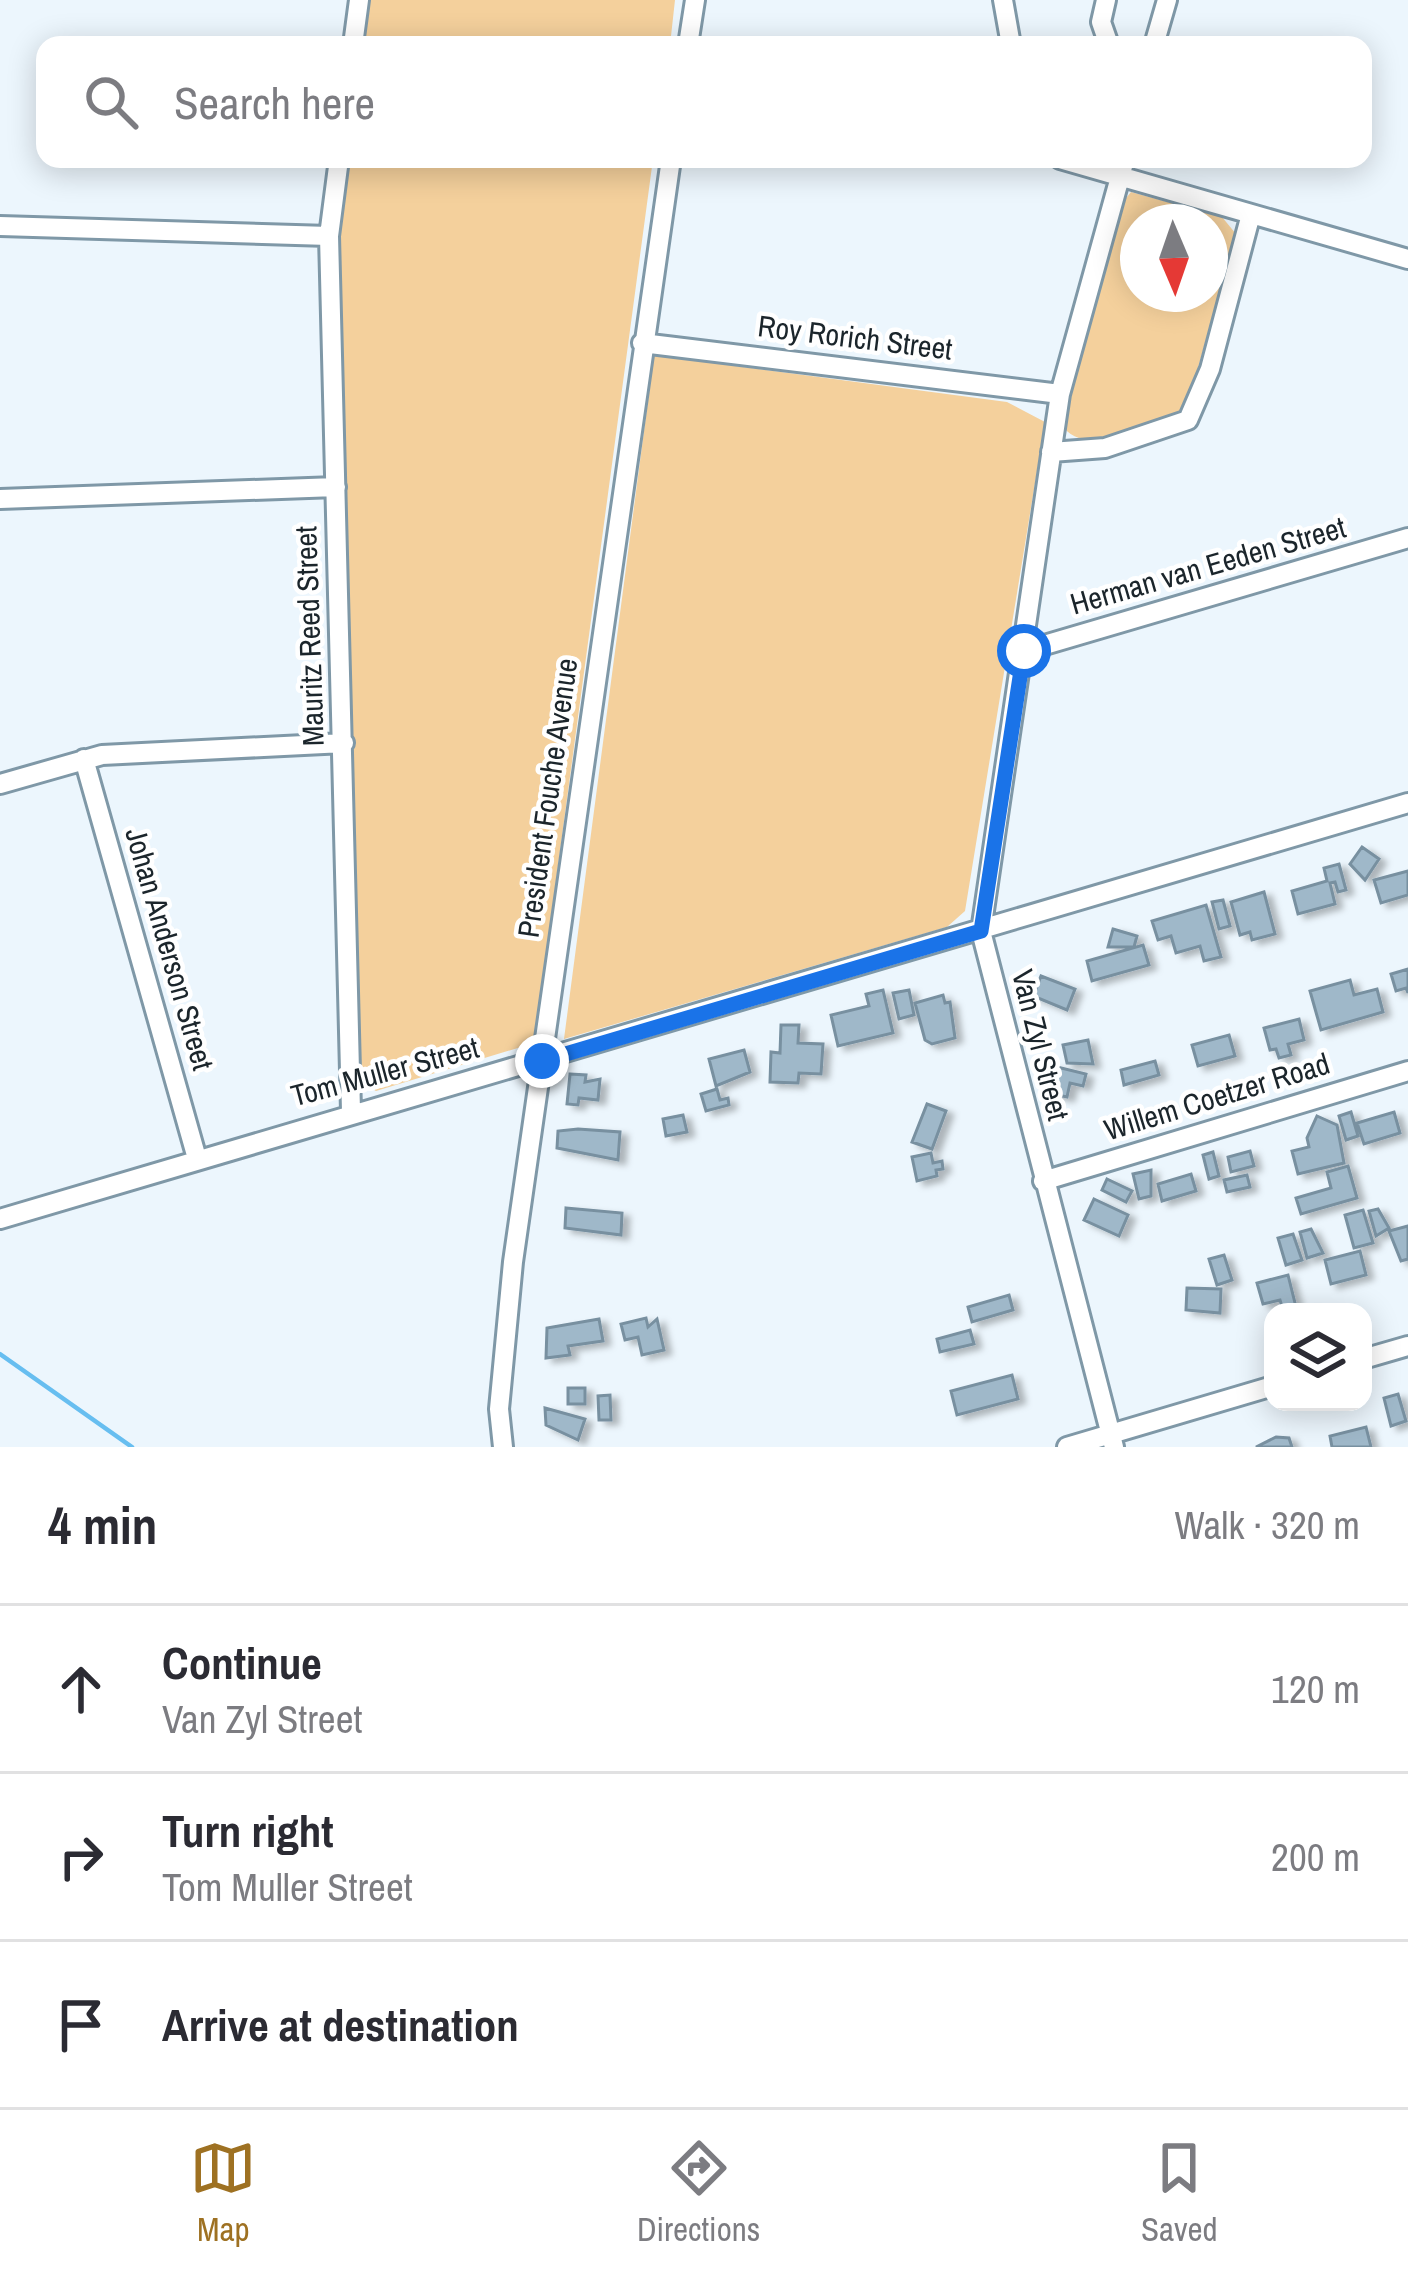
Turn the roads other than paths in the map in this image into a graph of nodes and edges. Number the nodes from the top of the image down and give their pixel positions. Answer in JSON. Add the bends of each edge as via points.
{"nodes":[{"id":1,"x":359,"y":0,"type":"edge"},
{"id":2,"x":695,"y":0,"type":"edge"},
{"id":3,"x":1003,"y":0,"type":"edge"},
{"id":4,"x":1106,"y":0,"type":"edge"},
{"id":5,"x":1167,"y":0,"type":"edge"},
{"id":6,"x":354,"y":36,"type":"edge"},
{"id":7,"x":689,"y":36,"type":"edge"},
{"id":8,"x":1009,"y":36,"type":"edge"},
{"id":9,"x":1106,"y":36,"type":"edge"},
{"id":10,"x":1157,"y":36,"type":"edge"},
{"id":11,"x":338,"y":168,"type":"edge"},
{"id":12,"x":670,"y":168,"type":"edge"},
{"id":13,"x":1123,"y":168,"type":"edge"},
{"id":14,"x":1251,"y":214,"type":"junction"},
{"id":15,"x":0,"y":226,"type":"edge"},
{"id":16,"x":329,"y":236,"type":"junction"},
{"id":17,"x":1408,"y":259,"type":"edge"},
{"id":18,"x":642,"y":343,"type":"junction"},
{"id":19,"x":1060,"y":394,"type":"junction"},
{"id":20,"x":1052,"y":452,"type":"junction"},
{"id":21,"x":335,"y":487,"type":"junction"},
{"id":22,"x":0,"y":499,"type":"edge"},
{"id":23,"x":1408,"y":538,"type":"edge"},
{"id":24,"x":1024,"y":651,"type":"junction"},
{"id":25,"x":344,"y":743,"type":"junction"},
{"id":26,"x":84,"y":759,"type":"junction"},
{"id":27,"x":0,"y":784,"type":"edge"},
{"id":28,"x":1408,"y":803,"type":"edge"},
{"id":29,"x":981,"y":931,"type":"junction"},
{"id":30,"x":542,"y":1061,"type":"junction"},
{"id":31,"x":1408,"y":1071,"type":"edge"},
{"id":32,"x":351,"y":1111,"type":"junction"},
{"id":33,"x":196,"y":1155,"type":"junction"},
{"id":34,"x":1043,"y":1181,"type":"junction"},
{"id":35,"x":0,"y":1219,"type":"edge"},
{"id":36,"x":1408,"y":1346,"type":"edge"},
{"id":37,"x":1372,"y":1357,"type":"edge"},
{"id":38,"x":1264,"y":1389,"type":"edge"},
{"id":39,"x":1112,"y":1441,"type":"edge"},
{"id":40,"x":503,"y":1447,"type":"edge"},
{"id":41,"x":1067,"y":1447,"type":"edge"}],
"edges":[{"from":1,"to":6,"type":"street"},
{"from":2,"to":7,"type":"street"},
{"from":3,"to":8,"type":"street"},
{"from":4,"to":9,"type":"street"},
{"from":5,"to":10,"type":"street"},
{"from":11,"to":16,"type":"street","name":"Mauritz Reed Street"},
{"from":12,"to":18,"type":"street","name":"President Fouche Avenue"},
{"from":13,"to":14,"type":"street"},
{"from":13,"to":19,"type":"street","name":"Van Zyl Street"},
{"from":14,"to":17,"type":"street"},
{"from":14,"to":20,"type":"street","via":[[1210,369],[1188,420],[1105,448]]},
{"from":15,"to":16,"type":"street"},
{"from":16,"to":21,"type":"street","name":"Mauritz Reed Street"},
{"from":18,"to":19,"type":"street","name":"Roy Rorich Street"},
{"from":18,"to":30,"type":"street","name":"President Fouche Avenue"},
{"from":19,"to":20,"type":"street","name":"Van Zyl Street"},
{"from":20,"to":24,"type":"street","name":"Van Zyl Street"},
{"from":21,"to":22,"type":"street"},
{"from":21,"to":25,"type":"street","name":"Mauritz Reed Street"},
{"from":23,"to":24,"type":"street","name":"Herman van Eeden Street"},
{"from":24,"to":29,"type":"street","name":"Van Zyl Street"},
{"from":25,"to":26,"type":"street"},
{"from":25,"to":32,"type":"street","name":"Mauritz Reed Street"},
{"from":26,"to":27,"type":"street"},
{"from":26,"to":33,"type":"street","name":"Johan Anderson Street"},
{"from":28,"to":29,"type":"street","name":"Tom Muller Street"},
{"from":29,"to":30,"type":"street","name":"Tom Muller Street"},
{"from":29,"to":34,"type":"street","name":"Van Zyl Street"},
{"from":30,"to":32,"type":"street","name":"Tom Muller Street"},
{"from":30,"to":40,"type":"street","name":"President Fouche Avenue","via":[[502,1370]]},
{"from":31,"to":34,"type":"street","name":"Willem Coetzer Road"},
{"from":32,"to":33,"type":"street","name":"Tom Muller Street"},
{"from":33,"to":35,"type":"street","name":"Tom Muller Street"},
{"from":34,"to":39,"type":"street","name":"Van Zyl Street"},
{"from":36,"to":37,"type":"street"},
{"from":38,"to":39,"type":"street"},
{"from":39,"to":41,"type":"street"}]}
